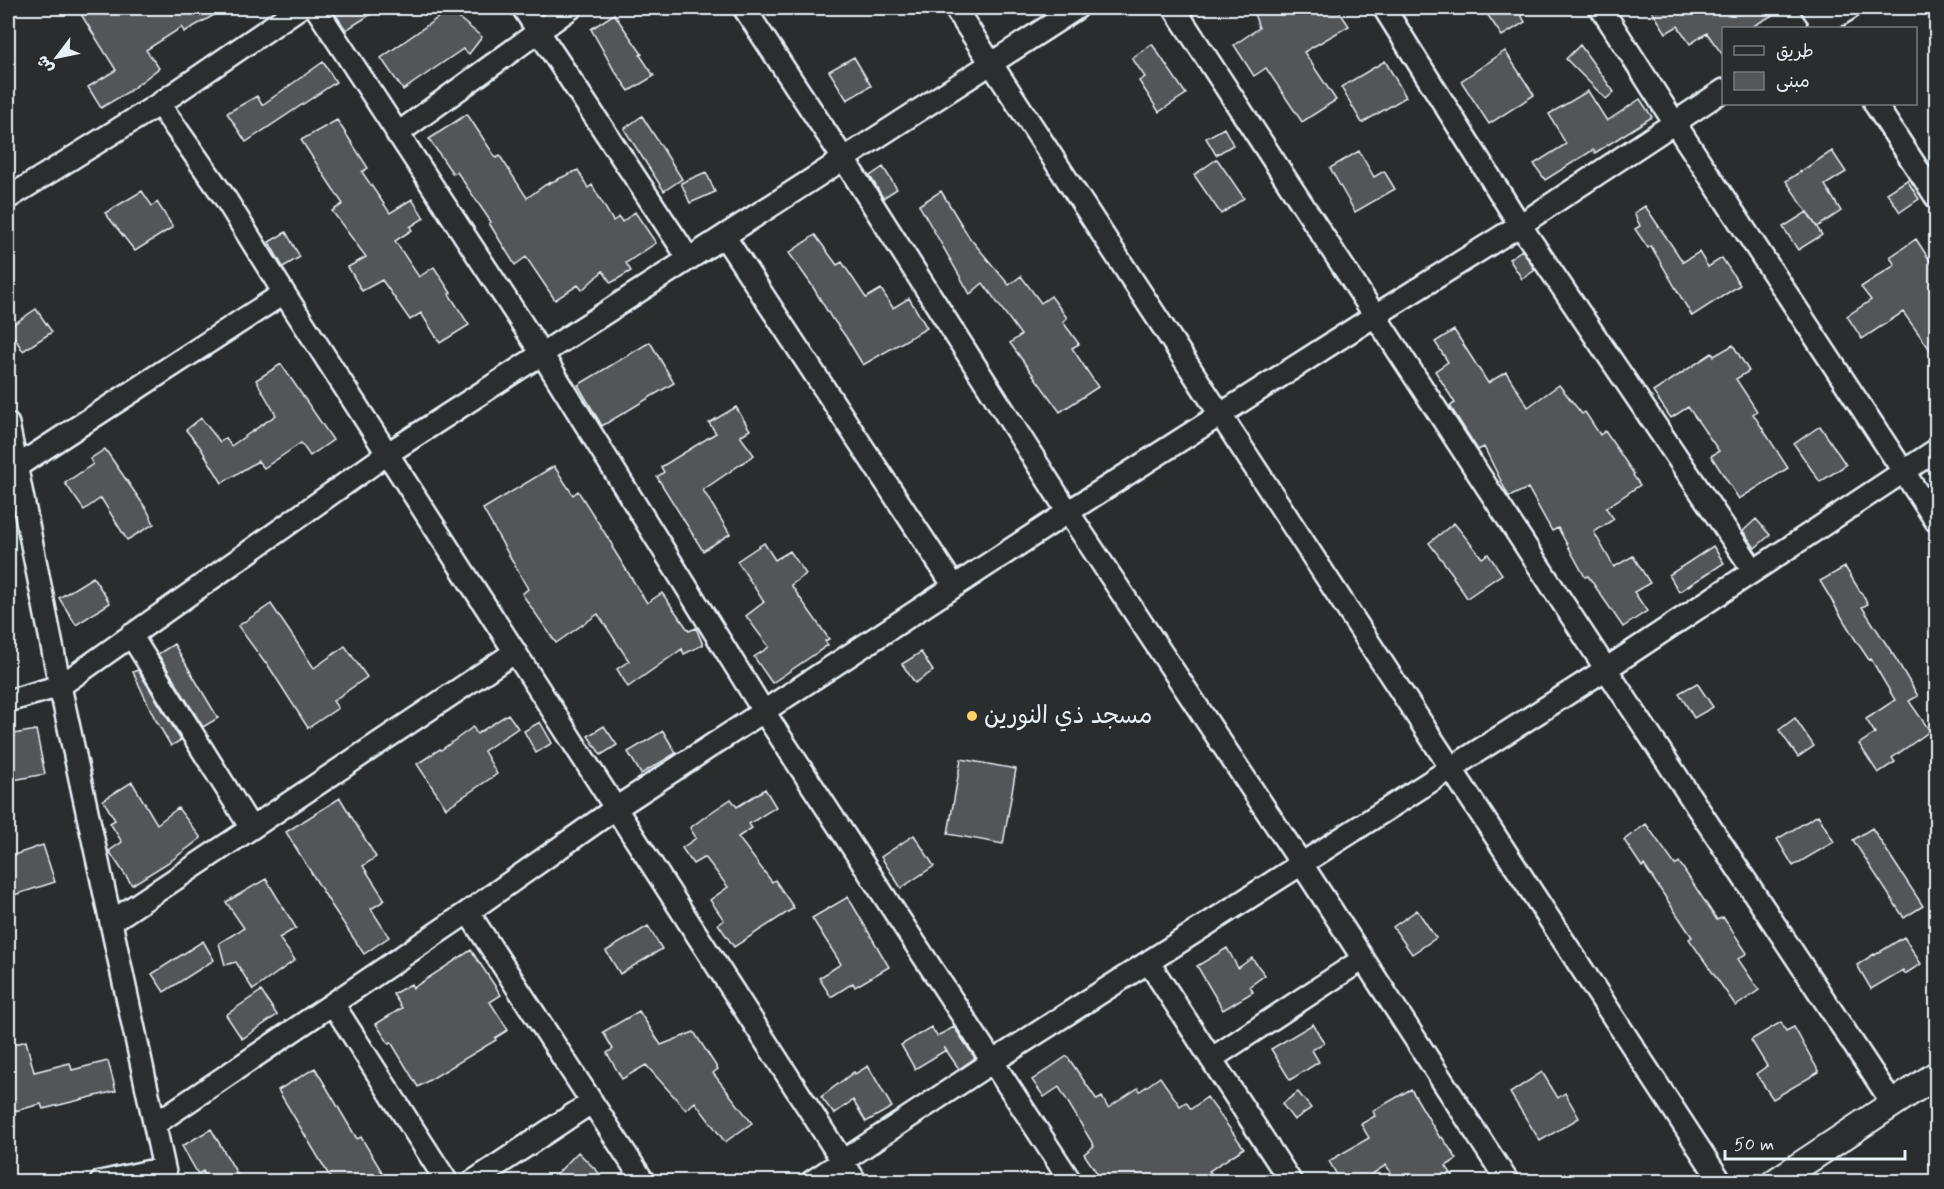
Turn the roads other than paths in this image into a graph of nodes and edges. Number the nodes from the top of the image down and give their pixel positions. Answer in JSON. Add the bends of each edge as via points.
{"nodes":[{"id":1,"x":299,"y":8,"type":"edge"},
{"id":2,"x":316,"y":8,"type":"edge"},
{"id":3,"x":523,"y":8,"type":"edge"},
{"id":4,"x":571,"y":8,"type":"edge"},
{"id":5,"x":744,"y":8,"type":"edge"},
{"id":6,"x":955,"y":8,"type":"edge"},
{"id":7,"x":1077,"y":8,"type":"edge"},
{"id":8,"x":1174,"y":8,"type":"edge"},
{"id":9,"x":1384,"y":8,"type":"edge"},
{"id":10,"x":1601,"y":8,"type":"edge"},
{"id":11,"x":1850,"y":8,"type":"edge"},
{"id":12,"x":1820,"y":22,"type":"edge"},
{"id":13,"x":537,"y":32,"type":"junction"},
{"id":14,"x":991,"y":63,"type":"junction"},
{"id":15,"x":1722,"y":91,"type":"edge"},
{"id":16,"x":159,"y":104,"type":"junction"},
{"id":17,"x":1876,"y":105,"type":"edge"},
{"id":18,"x":1674,"y":122,"type":"junction"},
{"id":19,"x":397,"y":134,"type":"junction"},
{"id":20,"x":843,"y":158,"type":"junction"},
{"id":21,"x":1936,"y":197,"type":"edge"},
{"id":22,"x":8,"y":198,"type":"edge"},
{"id":23,"x":1520,"y":225,"type":"junction"},
{"id":24,"x":724,"y":236,"type":"junction"},
{"id":25,"x":690,"y":259,"type":"junction"},
{"id":26,"x":284,"y":293,"type":"junction"},
{"id":27,"x":1376,"y":315,"type":"junction"},
{"id":28,"x":542,"y":354,"type":"junction"},
{"id":29,"x":1221,"y":416,"type":"junction"},
{"id":30,"x":8,"y":424,"type":"edge"},
{"id":31,"x":1936,"y":450,"type":"edge"},
{"id":32,"x":387,"y":454,"type":"junction"},
{"id":33,"x":16,"y":467,"type":"junction"},
{"id":34,"x":1904,"y":472,"type":"junction"},
{"id":35,"x":1068,"y":512,"type":"junction"},
{"id":36,"x":1936,"y":521,"type":"edge"},
{"id":37,"x":1754,"y":571,"type":"junction"},
{"id":38,"x":954,"y":586,"type":"junction"},
{"id":39,"x":131,"y":635,"type":"junction"},
{"id":40,"x":514,"y":652,"type":"junction"},
{"id":41,"x":1606,"y":669,"type":"junction"},
{"id":42,"x":60,"y":686,"type":"junction"},
{"id":43,"x":8,"y":701,"type":"edge"},
{"id":44,"x":764,"y":712,"type":"junction"},
{"id":45,"x":1450,"y":767,"type":"junction"},
{"id":46,"x":616,"y":808,"type":"junction"},
{"id":47,"x":251,"y":828,"type":"junction"},
{"id":48,"x":1301,"y":863,"type":"junction"},
{"id":49,"x":468,"y":912,"type":"junction"},
{"id":50,"x":111,"y":922,"type":"junction"},
{"id":51,"x":1363,"y":959,"type":"junction"},
{"id":52,"x":1149,"y":963,"type":"junction"},
{"id":53,"x":333,"y":1004,"type":"junction"},
{"id":54,"x":1211,"y":1059,"type":"junction"},
{"id":55,"x":993,"y":1062,"type":"junction"},
{"id":56,"x":1936,"y":1076,"type":"edge"},
{"id":57,"x":592,"y":1102,"type":"junction"},
{"id":58,"x":1893,"y":1104,"type":"junction"},
{"id":59,"x":155,"y":1125,"type":"junction"},
{"id":60,"x":842,"y":1161,"type":"junction"},
{"id":61,"x":165,"y":1175,"type":"edge"},
{"id":62,"x":101,"y":1182,"type":"edge"},
{"id":63,"x":447,"y":1182,"type":"edge"},
{"id":64,"x":472,"y":1182,"type":"edge"},
{"id":65,"x":644,"y":1182,"type":"edge"},
{"id":66,"x":811,"y":1182,"type":"edge"},
{"id":67,"x":856,"y":1182,"type":"edge"},
{"id":68,"x":1071,"y":1182,"type":"edge"},
{"id":69,"x":1291,"y":1182,"type":"edge"},
{"id":70,"x":1508,"y":1182,"type":"edge"},
{"id":71,"x":1721,"y":1182,"type":"edge"},
{"id":72,"x":1775,"y":1182,"type":"edge"}],
"edges":[{"from":1,"to":16,"type":"street"},
{"from":2,"to":19,"type":"street"},
{"from":3,"to":13,"type":"street"},
{"from":4,"to":13,"type":"street"},
{"from":5,"to":20,"type":"street"},
{"from":6,"to":14,"type":"street"},
{"from":7,"to":14,"type":"street"},
{"from":8,"to":27,"type":"street"},
{"from":9,"to":23,"type":"street"},
{"from":10,"to":18,"type":"street"},
{"from":11,"to":12,"type":"street"},
{"from":13,"to":19,"type":"street"},
{"from":13,"to":25,"type":"street"},
{"from":14,"to":20,"type":"street"},
{"from":14,"to":29,"type":"street"},
{"from":15,"to":18,"type":"street"},
{"from":16,"to":22,"type":"street"},
{"from":16,"to":26,"type":"street","via":[[225,198]]},
{"from":17,"to":21,"type":"street"},
{"from":18,"to":23,"type":"street"},
{"from":18,"to":34,"type":"street"},
{"from":19,"to":28,"type":"street"},
{"from":20,"to":24,"type":"street"},
{"from":20,"to":35,"type":"street"},
{"from":23,"to":27,"type":"street"},
{"from":23,"to":37,"type":"street"},
{"from":24,"to":25,"type":"street"},
{"from":24,"to":38,"type":"street"},
{"from":25,"to":28,"type":"street"},
{"from":26,"to":32,"type":"street"},
{"from":26,"to":33,"type":"street"},
{"from":27,"to":29,"type":"street"},
{"from":27,"to":41,"type":"street"},
{"from":28,"to":32,"type":"street"},
{"from":28,"to":44,"type":"street"},
{"from":29,"to":35,"type":"street"},
{"from":29,"to":45,"type":"street"},
{"from":30,"to":33,"type":"street"},
{"from":31,"to":34,"type":"street"},
{"from":32,"to":39,"type":"street"},
{"from":32,"to":40,"type":"street"},
{"from":33,"to":42,"type":"street"},
{"from":34,"to":36,"type":"street"},
{"from":34,"to":37,"type":"street"},
{"from":35,"to":38,"type":"street"},
{"from":35,"to":48,"type":"street"},
{"from":37,"to":41,"type":"street"},
{"from":38,"to":44,"type":"street"},
{"from":39,"to":42,"type":"street"},
{"from":39,"to":47,"type":"street"},
{"from":40,"to":46,"type":"street"},
{"from":40,"to":47,"type":"street"},
{"from":41,"to":45,"type":"street"},
{"from":41,"to":58,"type":"street"},
{"from":42,"to":43,"type":"street"},
{"from":42,"to":50,"type":"street"},
{"from":44,"to":46,"type":"street"},
{"from":44,"to":55,"type":"street"},
{"from":45,"to":48,"type":"street"},
{"from":45,"to":71,"type":"street"},
{"from":46,"to":49,"type":"street"},
{"from":46,"to":60,"type":"street"},
{"from":47,"to":50,"type":"street"},
{"from":48,"to":51,"type":"street"},
{"from":48,"to":52,"type":"street"},
{"from":49,"to":53,"type":"street"},
{"from":49,"to":57,"type":"street"},
{"from":50,"to":59,"type":"street"},
{"from":51,"to":54,"type":"street"},
{"from":51,"to":70,"type":"street"},
{"from":52,"to":54,"type":"street"},
{"from":52,"to":55,"type":"street"},
{"from":53,"to":59,"type":"street"},
{"from":53,"to":63,"type":"street"},
{"from":54,"to":69,"type":"street"},
{"from":55,"to":60,"type":"street"},
{"from":55,"to":68,"type":"street"},
{"from":56,"to":58,"type":"street"},
{"from":57,"to":64,"type":"street"},
{"from":57,"to":65,"type":"street"},
{"from":58,"to":72,"type":"street"},
{"from":59,"to":61,"type":"street"},
{"from":60,"to":66,"type":"street"},
{"from":60,"to":67,"type":"street"},
{"from":61,"to":62,"type":"street"}]}
